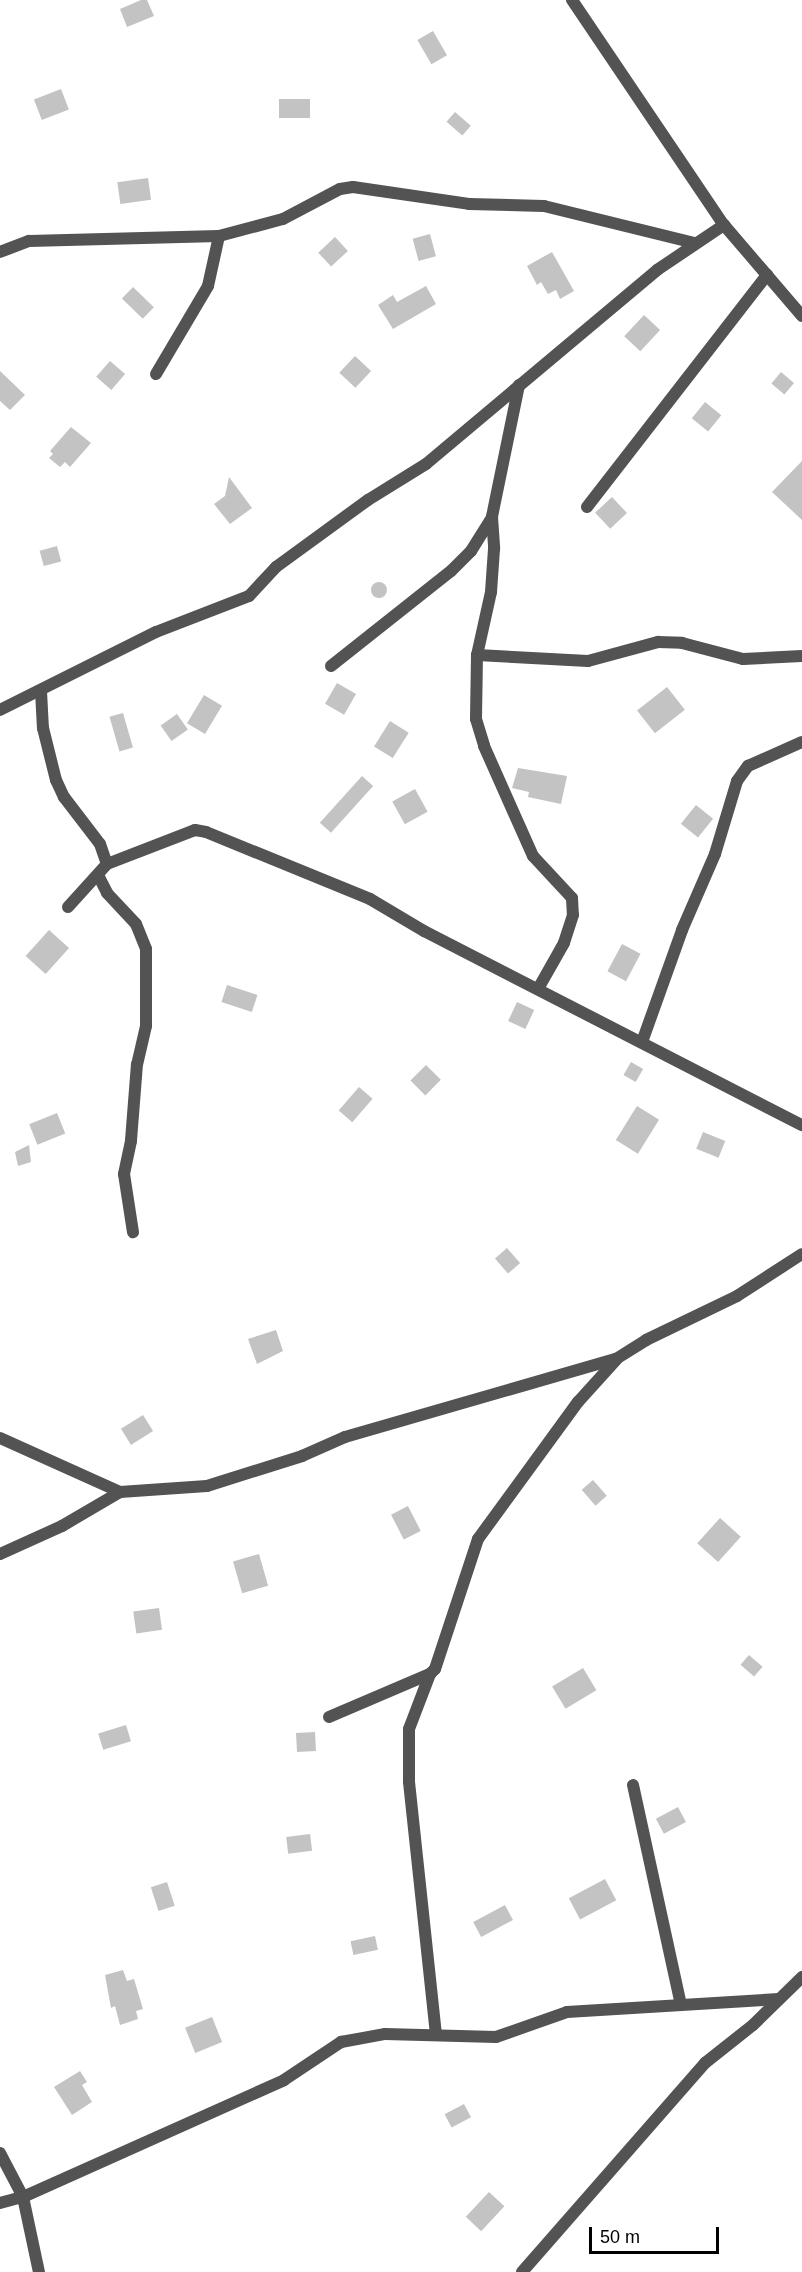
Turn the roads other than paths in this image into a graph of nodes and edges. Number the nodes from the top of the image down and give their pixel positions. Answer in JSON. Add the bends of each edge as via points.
{"nodes":[{"id":1,"x":572,"y":0,"type":"edge"},
{"id":2,"x":724,"y":225,"type":"junction"},
{"id":3,"x":219,"y":236,"type":"junction"},
{"id":4,"x":694,"y":243,"type":"junction"},
{"id":5,"x":0,"y":252,"type":"edge"},
{"id":6,"x":767,"y":275,"type":"junction"},
{"id":7,"x":802,"y":316,"type":"edge"},
{"id":8,"x":156,"y":374,"type":"dead end"},
{"id":9,"x":519,"y":385,"type":"junction"},
{"id":10,"x":587,"y":507,"type":"dead end"},
{"id":11,"x":492,"y":517,"type":"junction"},
{"id":12,"x":477,"y":655,"type":"junction"},
{"id":13,"x":802,"y":656,"type":"edge"},
{"id":14,"x":331,"y":666,"type":"dead end"},
{"id":15,"x":41,"y":691,"type":"junction"},
{"id":16,"x":0,"y":710,"type":"edge"},
{"id":17,"x":802,"y":742,"type":"edge"},
{"id":18,"x":107,"y":864,"type":"junction"},
{"id":19,"x":98,"y":875,"type":"junction"},
{"id":20,"x":68,"y":907,"type":"dead end"},
{"id":21,"x":538,"y":989,"type":"junction"},
{"id":22,"x":642,"y":1042,"type":"junction"},
{"id":23,"x":802,"y":1125,"type":"edge"},
{"id":24,"x":133,"y":1232,"type":"dead end"},
{"id":25,"x":802,"y":1254,"type":"edge"},
{"id":26,"x":616,"y":1359,"type":"junction"},
{"id":27,"x":0,"y":1438,"type":"edge"},
{"id":28,"x":120,"y":1492,"type":"junction"},
{"id":29,"x":0,"y":1554,"type":"edge"},
{"id":30,"x":430,"y":1674,"type":"junction"},
{"id":31,"x":329,"y":1718,"type":"dead end"},
{"id":32,"x":633,"y":1785,"type":"dead end"},
{"id":33,"x":802,"y":1977,"type":"edge"},
{"id":34,"x":779,"y":2000,"type":"junction"},
{"id":35,"x":681,"y":2006,"type":"junction"},
{"id":36,"x":436,"y":2033,"type":"junction"},
{"id":37,"x":0,"y":2153,"type":"edge"},
{"id":38,"x":23,"y":2197,"type":"junction"},
{"id":39,"x":0,"y":2203,"type":"edge"},
{"id":40,"x":39,"y":2272,"type":"edge"},
{"id":41,"x":522,"y":2272,"type":"edge"}],
"edges":[{"from":1,"to":2,"type":"street"},
{"from":2,"to":4,"type":"street"},
{"from":2,"to":6,"type":"street"},
{"from":3,"to":4,"type":"street","via":[[284,219],[340,189],[353,187],[469,204],[544,206]]},
{"from":3,"to":5,"type":"street","via":[[29,242]]},
{"from":3,"to":8,"type":"street","via":[[208,286]]},
{"from":4,"to":9,"type":"street"},
{"from":6,"to":7,"type":"street"},
{"from":6,"to":10,"type":"street"},
{"from":9,"to":11,"type":"street"},
{"from":9,"to":15,"type":"street","via":[[426,464],[368,500],[276,567],[249,596],[156,632]]},
{"from":11,"to":12,"type":"street","via":[[491,592]]},
{"from":11,"to":14,"type":"street","via":[[471,551],[451,571]]},
{"from":12,"to":13,"type":"street","via":[[588,661],[658,642],[682,643],[743,659]]},
{"from":12,"to":21,"type":"street","via":[[476,719],[484,746],[533,856],[572,898],[573,915],[564,943]]},
{"from":15,"to":16,"type":"street"},
{"from":15,"to":18,"type":"street","via":[[43,728],[56,780],[64,797],[100,844]]},
{"from":17,"to":22,"type":"street","via":[[748,766],[729,795],[715,854],[682,930]]},
{"from":18,"to":19,"type":"street"},
{"from":18,"to":21,"type":"street","via":[[195,830],[206,832],[370,900]]},
{"from":19,"to":20,"type":"street"},
{"from":19,"to":24,"type":"street","via":[[107,893],[136,924],[146,950],[146,1026],[136,1064],[131,1141],[124,1174]]},
{"from":21,"to":22,"type":"street"},
{"from":22,"to":23,"type":"street"},
{"from":25,"to":26,"type":"street","via":[[737,1296]]},
{"from":26,"to":28,"type":"street","via":[[345,1437],[302,1456],[207,1486]]},
{"from":26,"to":30,"type":"street","via":[[578,1402],[478,1539],[441,1657]]},
{"from":27,"to":28,"type":"street"},
{"from":28,"to":29,"type":"street","via":[[62,1526]]},
{"from":30,"to":31,"type":"street"},
{"from":30,"to":36,"type":"street","via":[[409,1729],[409,1782]]},
{"from":32,"to":35,"type":"street"},
{"from":33,"to":34,"type":"street"},
{"from":34,"to":35,"type":"street"},
{"from":34,"to":41,"type":"street","via":[[705,2063]]},
{"from":35,"to":36,"type":"street","via":[[567,2012],[496,2037]]},
{"from":36,"to":38,"type":"street","via":[[386,2034],[341,2042],[284,2080]]},
{"from":37,"to":38,"type":"street"},
{"from":38,"to":39,"type":"street"},
{"from":38,"to":40,"type":"street"}]}
